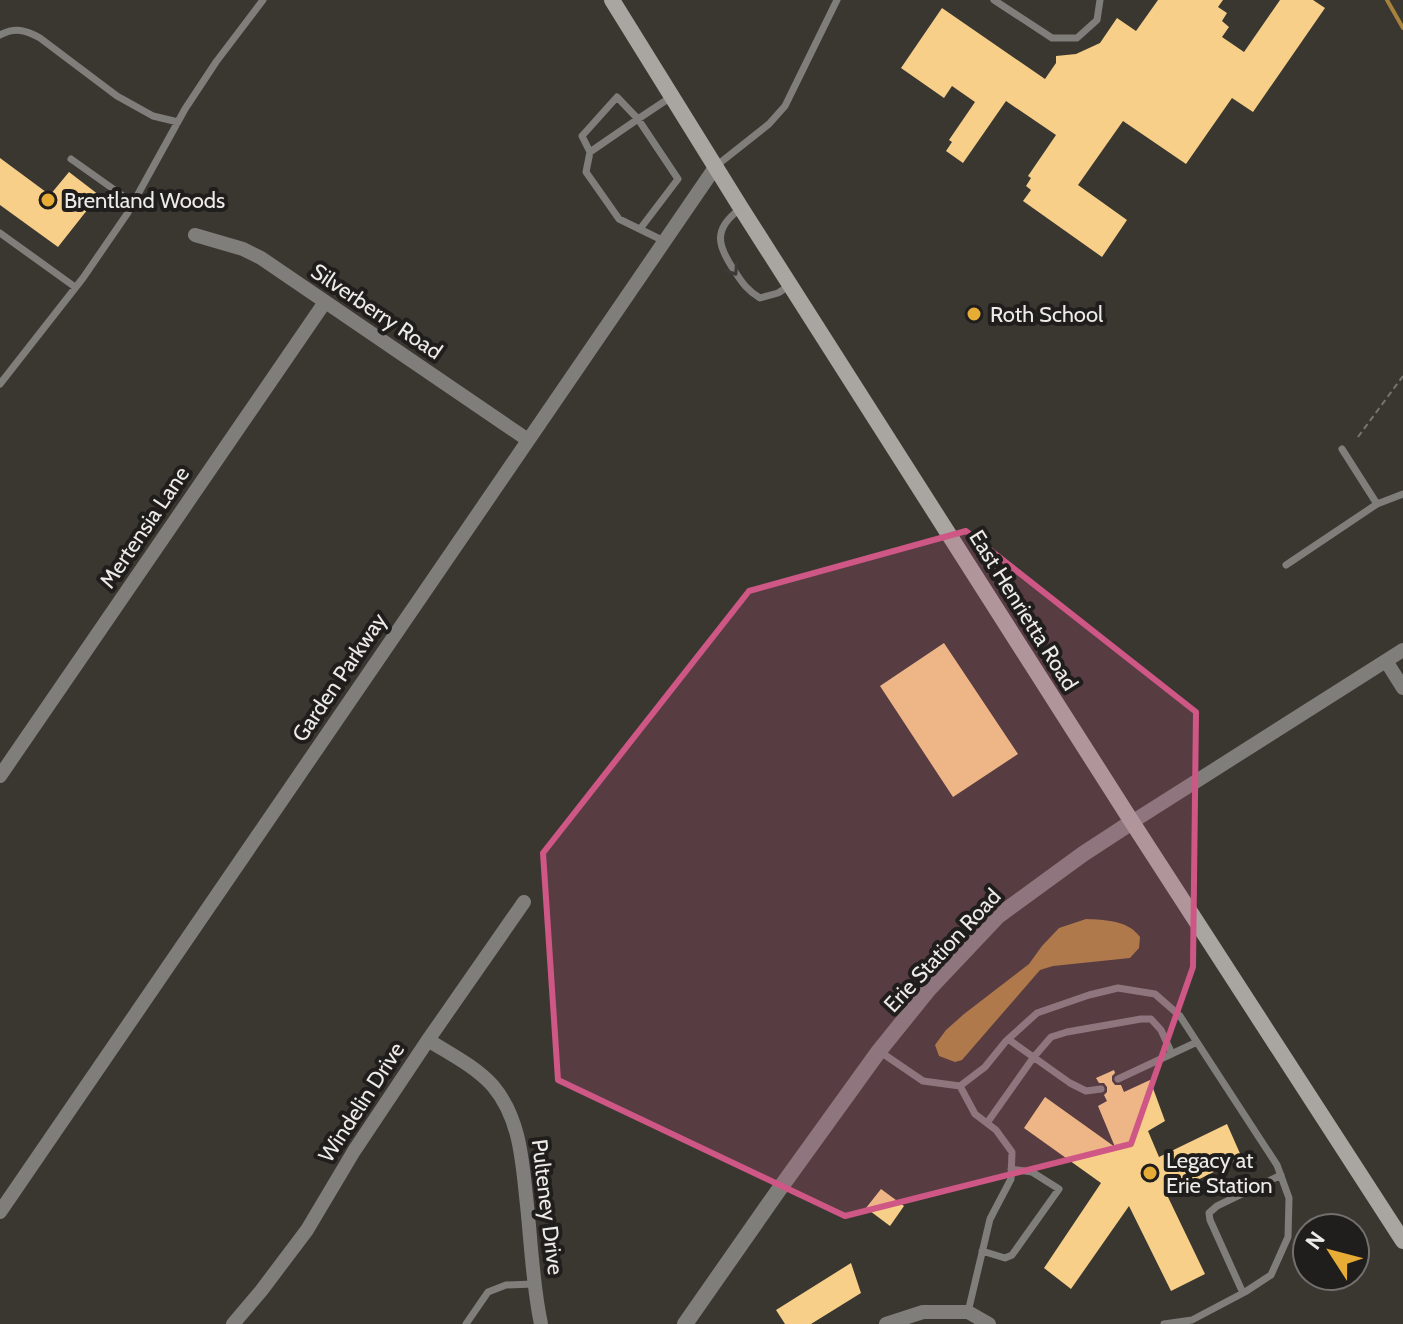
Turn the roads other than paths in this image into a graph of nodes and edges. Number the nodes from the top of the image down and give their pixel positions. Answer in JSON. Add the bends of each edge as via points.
{"nodes":[{"id":1,"x":263,"y":0,"type":"edge"},
{"id":2,"x":612,"y":0,"type":"edge"},
{"id":3,"x":837,"y":0,"type":"edge"},
{"id":4,"x":1100,"y":0,"type":"edge"},
{"id":5,"x":999,"y":1,"type":"edge"},
{"id":6,"x":0,"y":35,"type":"edge"},
{"id":7,"x":671,"y":97,"type":"junction"},
{"id":8,"x":638,"y":119,"type":"junction"},
{"id":9,"x":178,"y":122,"type":"junction"},
{"id":10,"x":590,"y":152,"type":"junction"},
{"id":11,"x":71,"y":159,"type":"dead end"},
{"id":12,"x":716,"y":166,"type":"junction"},
{"id":13,"x":133,"y":203,"type":"junction"},
{"id":14,"x":741,"y":208,"type":"junction"},
{"id":15,"x":640,"y":229,"type":"junction"},
{"id":16,"x":0,"y":233,"type":"edge"},
{"id":17,"x":195,"y":235,"type":"dead end"},
{"id":18,"x":664,"y":241,"type":"junction"},
{"id":19,"x":790,"y":285,"type":"junction"},
{"id":20,"x":75,"y":287,"type":"junction"},
{"id":21,"x":325,"y":302,"type":"junction"},
{"id":22,"x":0,"y":384,"type":"edge"},
{"id":23,"x":528,"y":440,"type":"junction"},
{"id":24,"x":1342,"y":449,"type":"dead end"},
{"id":25,"x":1403,"y":494,"type":"edge"},
{"id":26,"x":1377,"y":504,"type":"junction"},
{"id":27,"x":1286,"y":565,"type":"dead end"},
{"id":28,"x":1403,"y":650,"type":"edge"},
{"id":29,"x":1386,"y":661,"type":"junction"},
{"id":30,"x":1403,"y":688,"type":"edge"},
{"id":31,"x":0,"y":776,"type":"edge"},
{"id":32,"x":1132,"y":822,"type":"junction"},
{"id":33,"x":524,"y":902,"type":"dead end"},
{"id":34,"x":1008,"y":1039,"type":"junction"},
{"id":35,"x":428,"y":1040,"type":"junction"},
{"id":36,"x":1197,"y":1042,"type":"junction"},
{"id":37,"x":879,"y":1051,"type":"junction"},
{"id":38,"x":1172,"y":1054,"type":"junction"},
{"id":39,"x":1033,"y":1058,"type":"junction"},
{"id":40,"x":1118,"y":1079,"type":"dead end"},
{"id":41,"x":960,"y":1086,"type":"junction"},
{"id":42,"x":1101,"y":1089,"type":"dead end"},
{"id":43,"x":987,"y":1123,"type":"junction"},
{"id":44,"x":1011,"y":1169,"type":"junction"},
{"id":45,"x":1281,"y":1175,"type":"junction"},
{"id":46,"x":0,"y":1212,"type":"edge"},
{"id":47,"x":1403,"y":1241,"type":"edge"},
{"id":48,"x":982,"y":1251,"type":"junction"},
{"id":49,"x":536,"y":1284,"type":"junction"},
{"id":50,"x":1243,"y":1293,"type":"junction"},
{"id":51,"x":968,"y":1312,"type":"junction"},
{"id":52,"x":233,"y":1324,"type":"edge"},
{"id":53,"x":466,"y":1324,"type":"edge"},
{"id":54,"x":541,"y":1324,"type":"edge"},
{"id":55,"x":685,"y":1324,"type":"edge"},
{"id":56,"x":886,"y":1324,"type":"edge"},
{"id":57,"x":989,"y":1324,"type":"edge"},
{"id":58,"x":1164,"y":1324,"type":"edge"}],
"edges":[{"from":1,"to":9,"type":"lane"},
{"from":2,"to":7,"type":"main road","name":"East Henrietta Road"},
{"from":3,"to":12,"type":"lane","via":[[785,106]]},
{"from":4,"to":5,"type":"lane","via":[[1097,20],[1077,38],[1052,38]]},
{"from":6,"to":9,"type":"lane","via":[[9,30],[28,32],[117,96],[153,116]]},
{"from":7,"to":8,"type":"lane"},
{"from":7,"to":12,"type":"main road","name":"East Henrietta Road"},
{"from":8,"to":10,"type":"lane"},
{"from":8,"to":10,"type":"lane","via":[[617,97],[582,136]]},
{"from":8,"to":15,"type":"lane","via":[[678,179]]},
{"from":9,"to":13,"type":"lane"},
{"from":10,"to":15,"type":"lane","via":[[586,172],[619,219]]},
{"from":11,"to":13,"type":"lane"},
{"from":12,"to":14,"type":"main road","name":"East Henrietta Road"},
{"from":12,"to":18,"type":"street","name":"Garden Parkway"},
{"from":13,"to":20,"type":"lane"},
{"from":14,"to":19,"type":"main road","name":"East Henrietta Road"},
{"from":14,"to":19,"type":"lane","one_way":true,"via":[[728,218],[721,251],[747,290],[760,298]]},
{"from":15,"to":18,"type":"lane"},
{"from":16,"to":20,"type":"lane"},
{"from":17,"to":21,"type":"street","name":"Silverberry Road","via":[[252,253]]},
{"from":18,"to":23,"type":"street","name":"Garden Parkway"},
{"from":19,"to":32,"type":"main road","name":"East Henrietta Road"},
{"from":20,"to":22,"type":"lane"},
{"from":21,"to":23,"type":"street","name":"Silverberry Road"},
{"from":21,"to":31,"type":"street","name":"Mertensia Lane"},
{"from":23,"to":46,"type":"street","name":"Garden Parkway"},
{"from":24,"to":26,"type":"lane"},
{"from":25,"to":26,"type":"lane"},
{"from":26,"to":27,"type":"lane"},
{"from":28,"to":29,"type":"street","name":"Erie Station Road"},
{"from":29,"to":30,"type":"street"},
{"from":29,"to":32,"type":"street","name":"Erie Station Road"},
{"from":32,"to":37,"type":"street","name":"Erie Station Road","via":[[998,916]]},
{"from":32,"to":47,"type":"main road","name":"East Henrietta Road"},
{"from":33,"to":35,"type":"street","name":"Windelin Drive"},
{"from":34,"to":36,"type":"lane","via":[[1037,1013],[1118,988],[1155,994],[1180,1016]]},
{"from":34,"to":39,"type":"lane"},
{"from":34,"to":41,"type":"lane"},
{"from":35,"to":49,"type":"street","name":"Pulteney Drive","via":[[476,1070],[511,1114],[521,1152]]},
{"from":35,"to":52,"type":"street","name":"Windelin Drive","via":[[307,1230]]},
{"from":36,"to":38,"type":"lane"},
{"from":36,"to":45,"type":"lane"},
{"from":37,"to":41,"type":"lane","via":[[923,1081]]},
{"from":37,"to":55,"type":"street","name":"Erie Station Road"},
{"from":38,"to":39,"type":"lane","via":[[1156,1023],[1141,1019],[1051,1037]]},
{"from":38,"to":40,"type":"lane"},
{"from":39,"to":42,"type":"lane","via":[[1086,1091]]},
{"from":39,"to":43,"type":"lane"},
{"from":41,"to":43,"type":"lane","via":[[975,1114]]},
{"from":43,"to":44,"type":"lane","via":[[1012,1152]]},
{"from":44,"to":48,"type":"lane"},
{"from":44,"to":48,"type":"lane","via":[[1032,1172],[1059,1189],[1012,1255]]},
{"from":45,"to":50,"type":"lane","via":[[1289,1198],[1288,1237],[1271,1275]]},
{"from":45,"to":50,"type":"lane","via":[[1209,1213]]},
{"from":48,"to":51,"type":"lane"},
{"from":49,"to":53,"type":"lane","via":[[488,1292]]},
{"from":49,"to":54,"type":"street","name":"Pulteney Drive"},
{"from":50,"to":58,"type":"lane","via":[[1192,1320]]},
{"from":51,"to":56,"type":"street","via":[[923,1312]]},
{"from":51,"to":57,"type":"street"}]}
